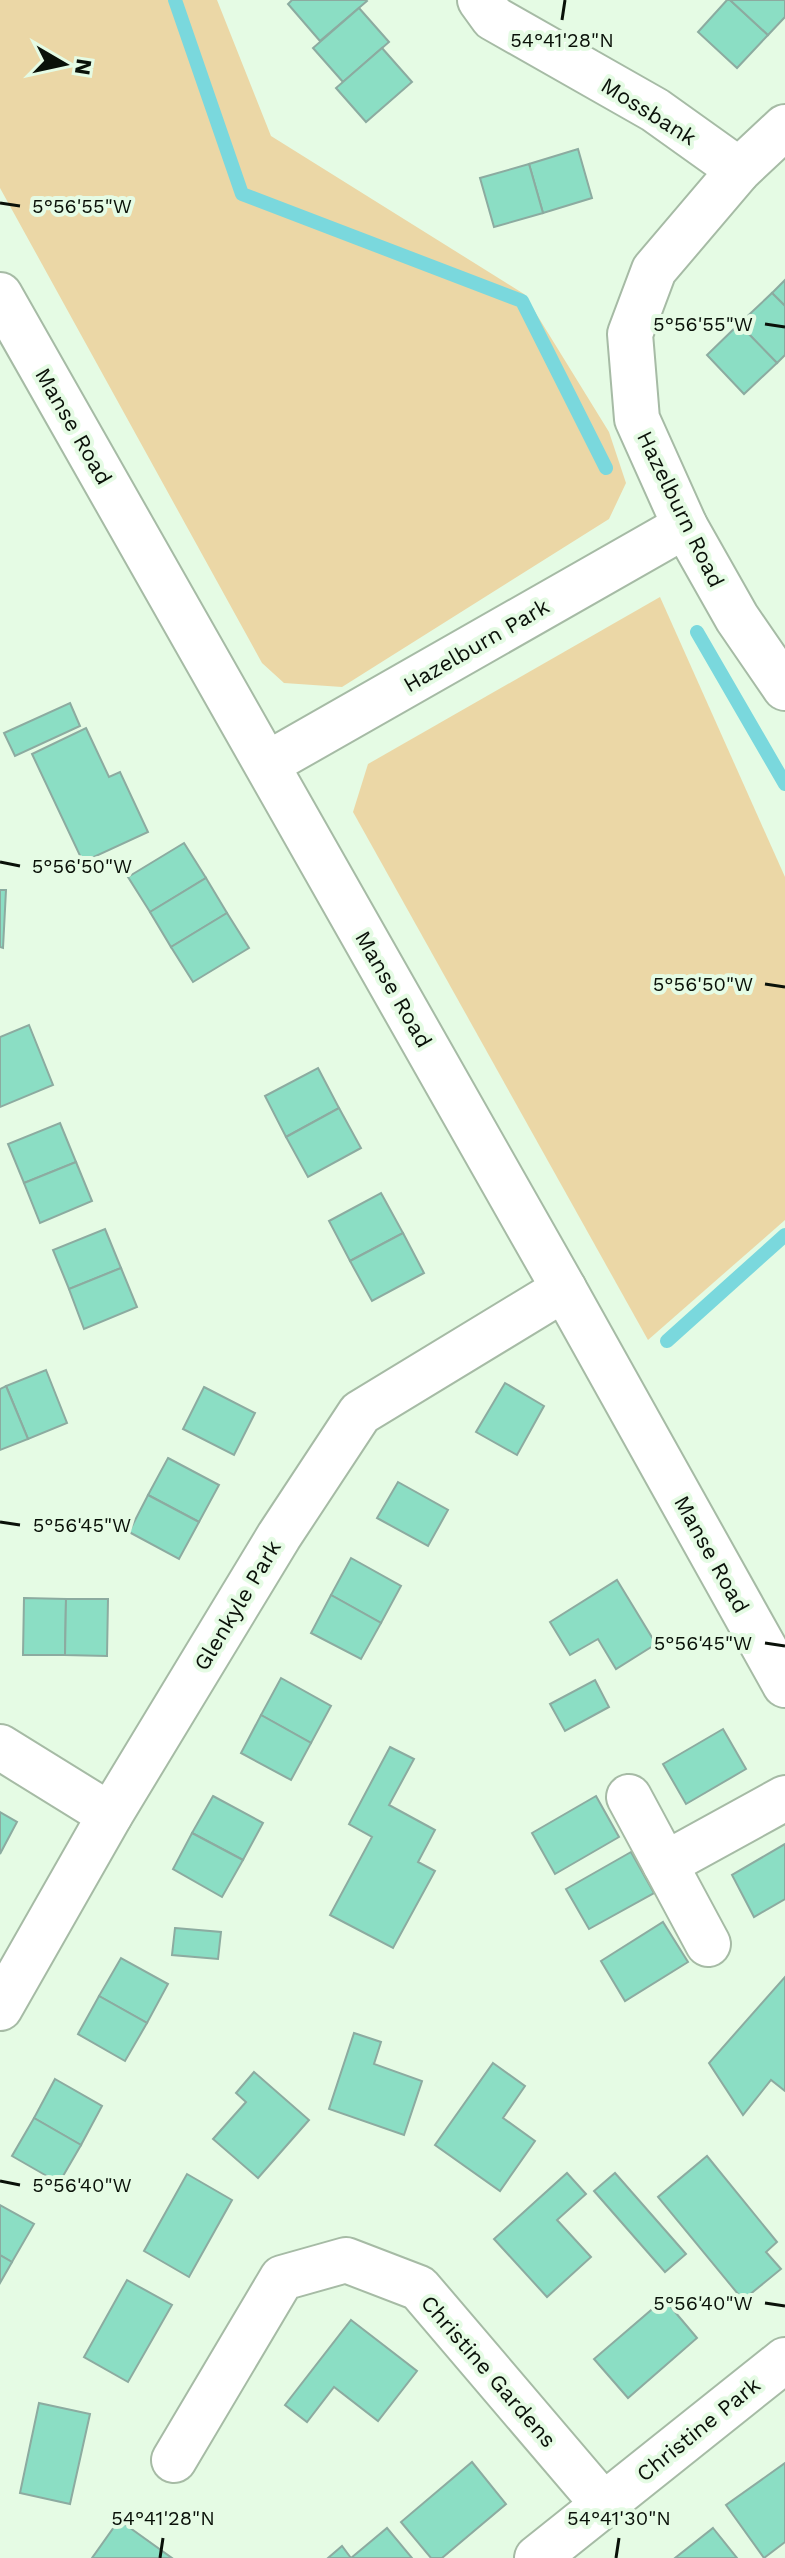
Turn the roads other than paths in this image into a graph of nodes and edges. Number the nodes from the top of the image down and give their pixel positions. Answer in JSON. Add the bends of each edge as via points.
{"nodes":[{"id":1,"x":480,"y":0,"type":"edge"},
{"id":2,"x":785,"y":127,"type":"edge"},
{"id":3,"x":739,"y":170,"type":"junction"},
{"id":4,"x":0,"y":295,"type":"edge"},
{"id":5,"x":685,"y":526,"type":"junction"},
{"id":6,"x":785,"y":688,"type":"edge"},
{"id":7,"x":267,"y":764,"type":"junction"},
{"id":8,"x":564,"y":1289,"type":"junction"},
{"id":9,"x":785,"y":1685,"type":"edge"},
{"id":10,"x":0,"y":1747,"type":"edge"},
{"id":11,"x":629,"y":1797,"type":"dead end"},
{"id":12,"x":785,"y":1798,"type":"edge"},
{"id":13,"x":110,"y":1815,"type":"junction"},
{"id":14,"x":665,"y":1864,"type":"junction"},
{"id":15,"x":708,"y":1944,"type":"dead end"},
{"id":16,"x":0,"y":2008,"type":"edge"},
{"id":17,"x":785,"y":2360,"type":"edge"},
{"id":18,"x":174,"y":2460,"type":"dead end"},
{"id":19,"x":604,"y":2505,"type":"junction"},
{"id":20,"x":537,"y":2558,"type":"edge"}],
"edges":[{"from":1,"to":3,"type":"street","name":"Mossbank","via":[[493,18],[655,110]]},
{"from":2,"to":3,"type":"street","name":"Hazelburn Road"},
{"from":3,"to":5,"type":"street","name":"Hazelburn Road","via":[[654,270],[630,334],[637,419]]},
{"from":4,"to":7,"type":"street","name":"Manse Road"},
{"from":5,"to":6,"type":"street","name":"Hazelburn Road","via":[[737,618]]},
{"from":5,"to":7,"type":"street","name":"Hazelburn Park"},
{"from":7,"to":8,"type":"street","name":"Manse Road"},
{"from":8,"to":9,"type":"street","name":"Manse Road"},
{"from":8,"to":13,"type":"street","name":"Glenkyle Park","via":[[360,1413]]},
{"from":10,"to":13,"type":"street"},
{"from":11,"to":14,"type":"street"},
{"from":12,"to":14,"type":"street"},
{"from":13,"to":16,"type":"street","name":"Glenkyle Park"},
{"from":14,"to":15,"type":"street"},
{"from":17,"to":19,"type":"street","name":"Christine Park"},
{"from":18,"to":19,"type":"street","name":"Christine Gardens","via":[[282,2278],[346,2260],[419,2288]]},
{"from":19,"to":20,"type":"street","name":"Christine Park"}]}
